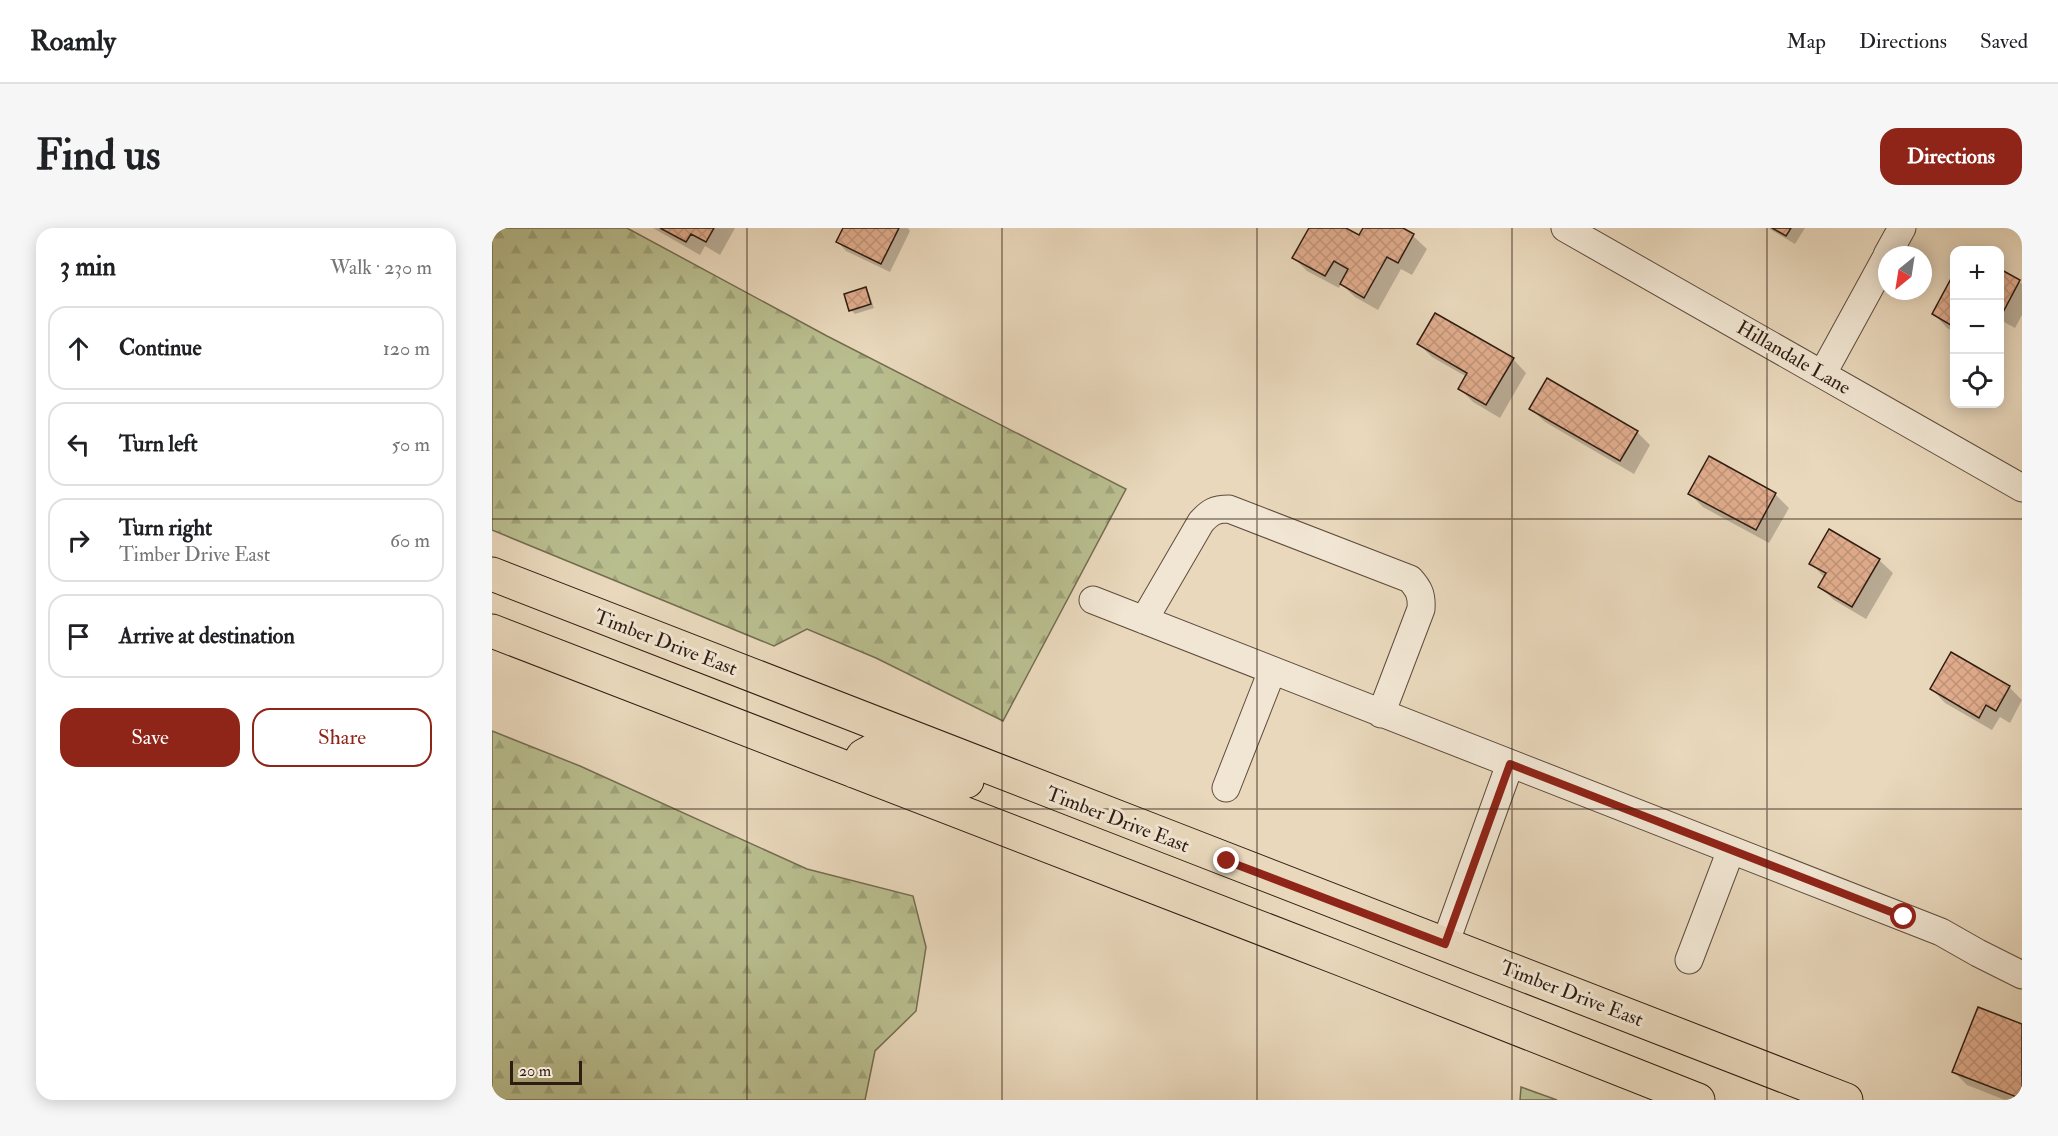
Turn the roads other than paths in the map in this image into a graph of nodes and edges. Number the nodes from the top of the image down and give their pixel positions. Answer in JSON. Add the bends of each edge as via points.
{"nodes":[{"id":1,"x":1565,"y":228,"type":"edge"},
{"id":2,"x":1902,"y":228,"type":"edge"},
{"id":3,"x":1892,"y":246,"type":"edge"},
{"id":4,"x":1878,"y":272,"type":"edge"},
{"id":5,"x":1823,"y":373,"type":"junction"},
{"id":6,"x":2022,"y":488,"type":"edge"},
{"id":7,"x":492,"y":574,"type":"edge"},
{"id":8,"x":1093,"y":600,"type":"dead end"},
{"id":9,"x":1144,"y":620,"type":"junction"},
{"id":10,"x":492,"y":631,"type":"edge"},
{"id":11,"x":1272,"y":671,"type":"junction"},
{"id":12,"x":1381,"y":714,"type":"junction"},
{"id":13,"x":1510,"y":764,"type":"junction"},
{"id":14,"x":854,"y":771,"type":"junction"},
{"id":15,"x":1226,"y":788,"type":"dead end"},
{"id":16,"x":1731,"y":850,"type":"junction"},
{"id":17,"x":1227,"y":861,"type":"junction"},
{"id":18,"x":1445,"y":944,"type":"junction"},
{"id":19,"x":1689,"y":960,"type":"dead end"},
{"id":20,"x":2022,"y":975,"type":"edge"},
{"id":21,"x":1698,"y":1100,"type":"edge"},
{"id":22,"x":1846,"y":1100,"type":"edge"}],
"edges":[{"from":1,"to":5,"type":"street","name":"Hillandale Lane"},
{"from":2,"to":3,"type":"street"},
{"from":4,"to":5,"type":"street"},
{"from":5,"to":6,"type":"street","name":"Hillandale Lane"},
{"from":7,"to":17,"type":"main road","name":"Timber Drive East"},
{"from":8,"to":9,"type":"street"},
{"from":9,"to":11,"type":"street"},
{"from":9,"to":12,"type":"street","via":[[1201,522],[1217,509],[1229,509],[1410,579],[1419,589],[1421,609]]},
{"from":10,"to":14,"type":"main road"},
{"from":11,"to":12,"type":"street"},
{"from":11,"to":15,"type":"street"},
{"from":12,"to":13,"type":"street"},
{"from":13,"to":16,"type":"street"},
{"from":13,"to":18,"type":"street"},
{"from":14,"to":17,"type":"main road","via":[[863,756],[872,751]]},
{"from":14,"to":21,"type":"main road"},
{"from":16,"to":19,"type":"street"},
{"from":16,"to":20,"type":"street","via":[[1941,932]]},
{"from":17,"to":18,"type":"main road","name":"Timber Drive East"},
{"from":18,"to":22,"type":"main road","name":"Timber Drive East"}]}
